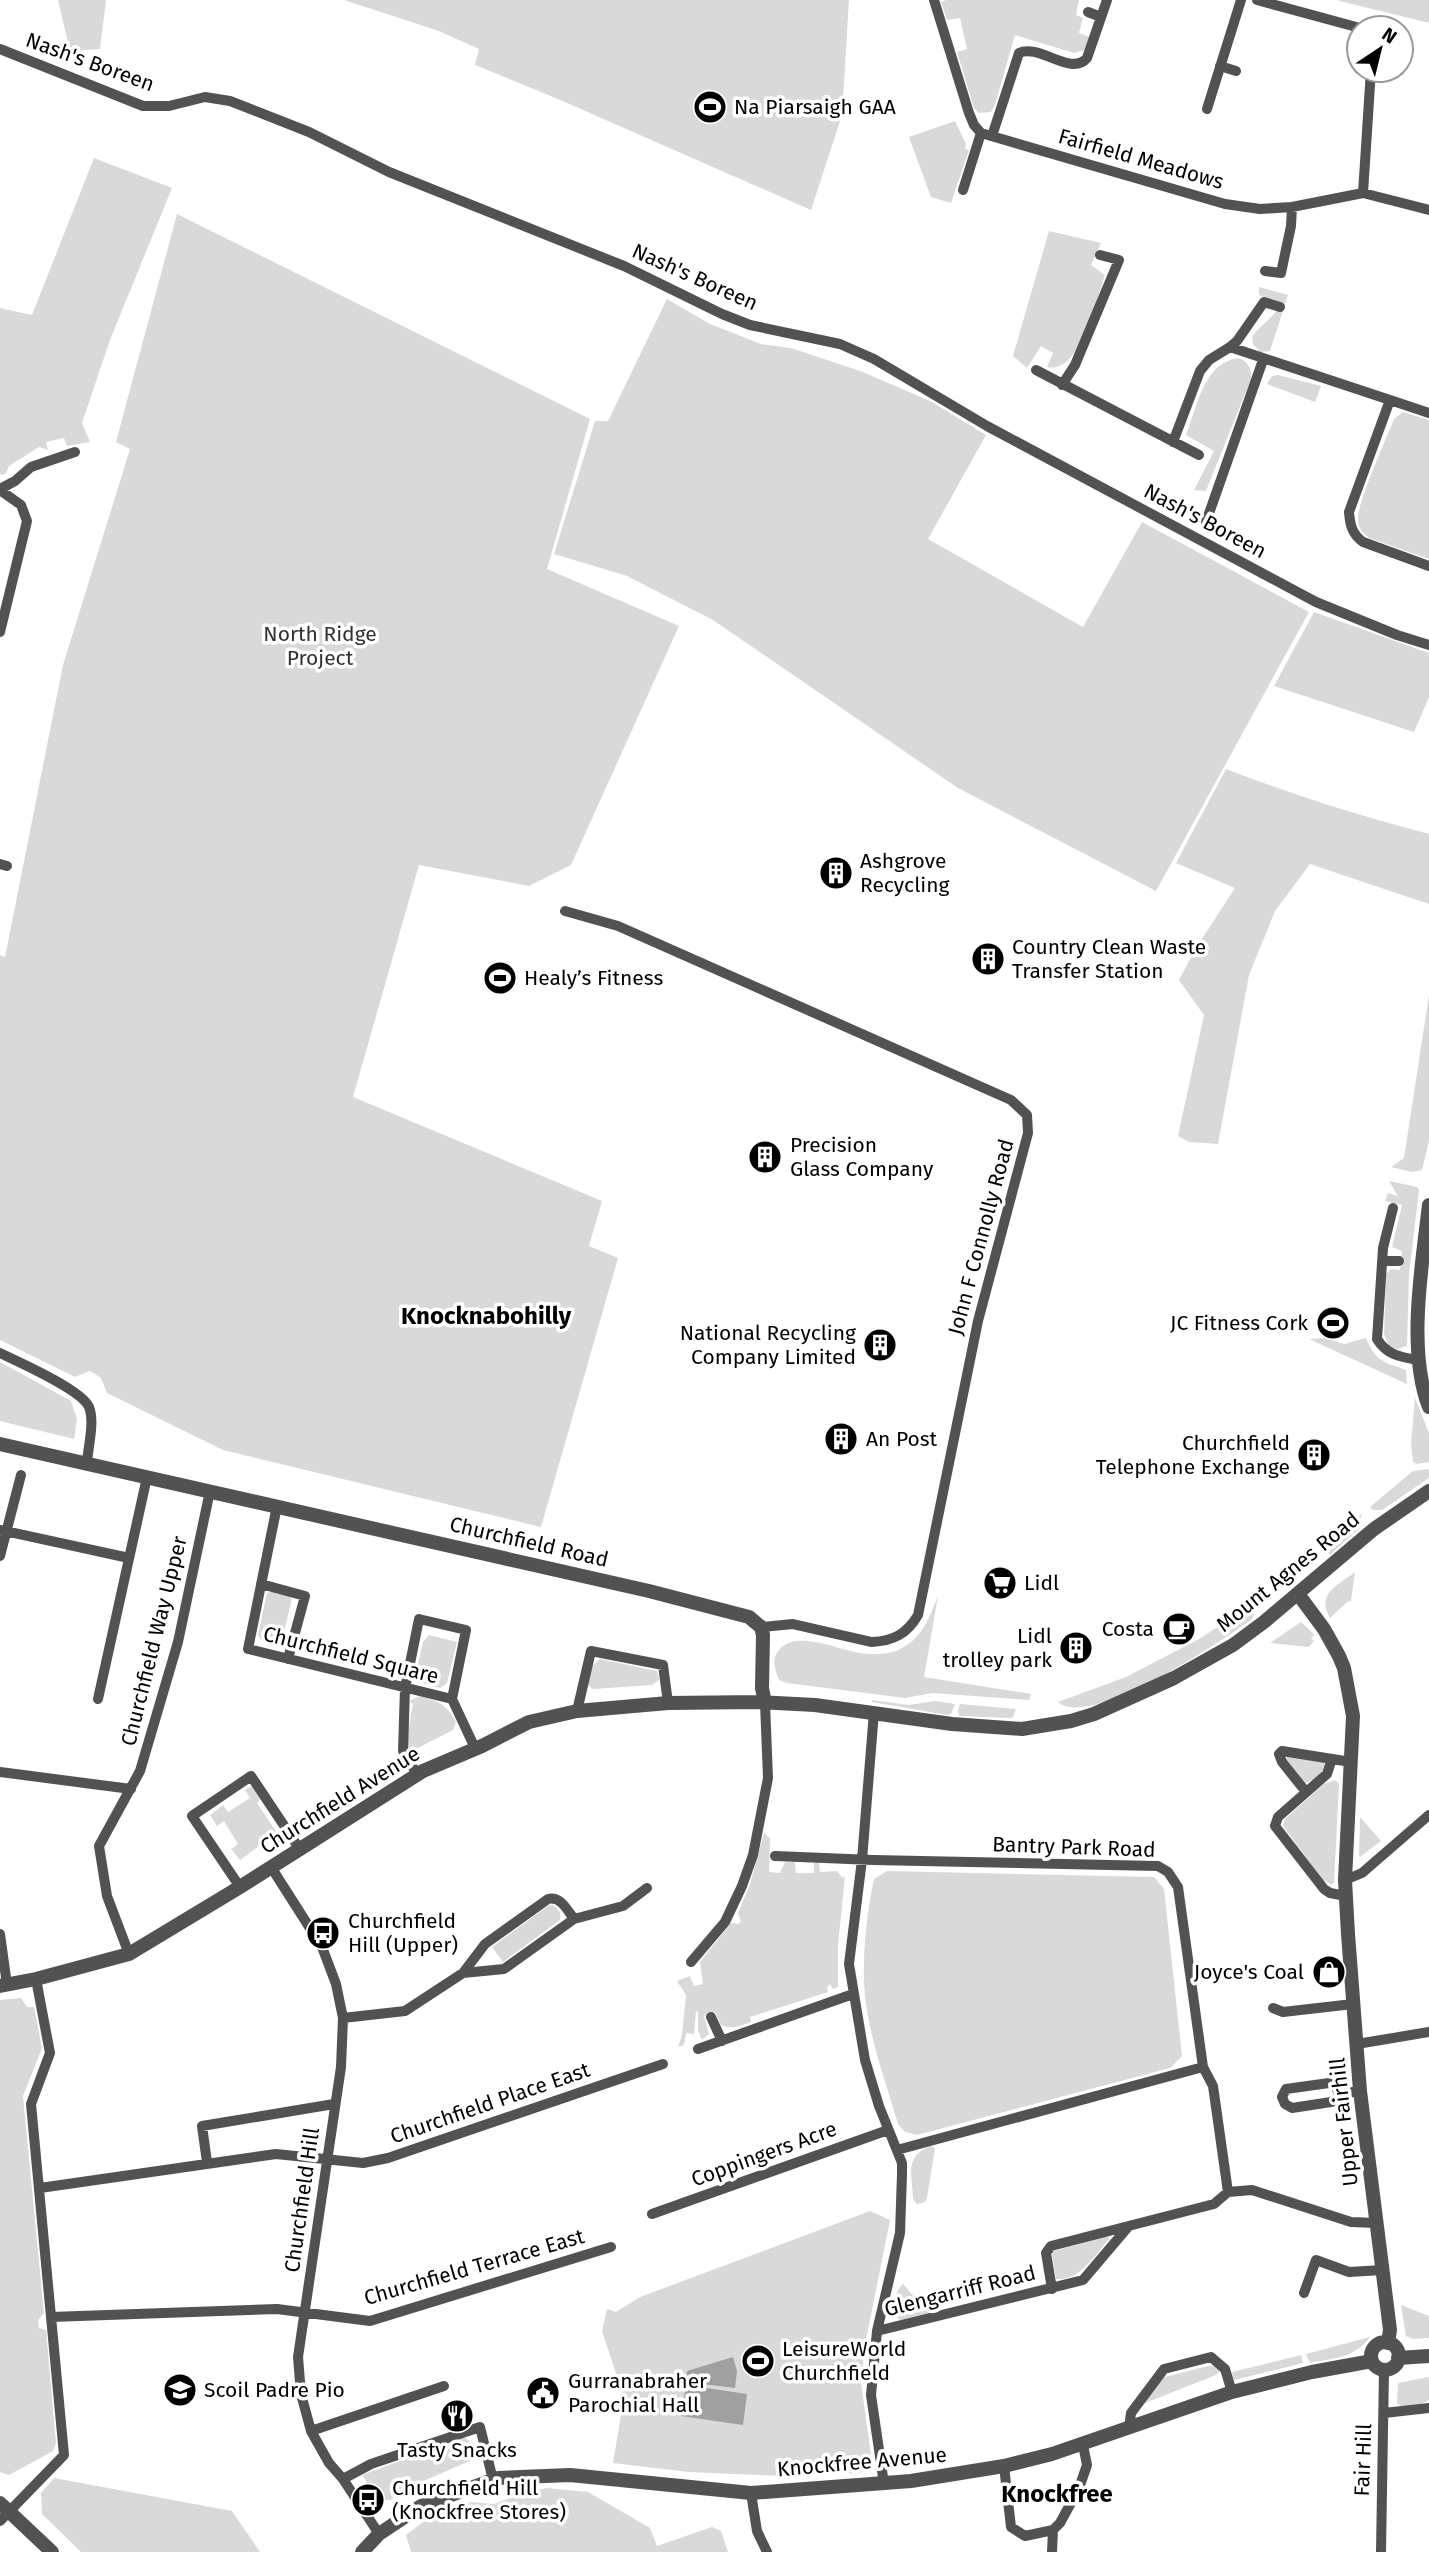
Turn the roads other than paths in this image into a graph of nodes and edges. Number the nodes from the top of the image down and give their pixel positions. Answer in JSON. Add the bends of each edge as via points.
{"nodes":[{"id":1,"x":934,"y":0,"type":"edge"},
{"id":2,"x":1107,"y":0,"type":"edge"},
{"id":3,"x":1241,"y":0,"type":"edge"},
{"id":4,"x":1257,"y":0,"type":"edge"},
{"id":5,"x":1088,"y":12,"type":"dead end"},
{"id":6,"x":1101,"y":17,"type":"junction"},
{"id":7,"x":1345,"y":24,"type":"edge"},
{"id":8,"x":0,"y":49,"type":"edge"},
{"id":9,"x":1220,"y":66,"type":"junction"},
{"id":10,"x":1236,"y":71,"type":"dead end"},
{"id":11,"x":1370,"y":84,"type":"edge"},
{"id":12,"x":1207,"y":109,"type":"dead end"},
{"id":13,"x":986,"y":134,"type":"junction"},
{"id":14,"x":963,"y":190,"type":"dead end"},
{"id":15,"x":1363,"y":193,"type":"junction"},
{"id":16,"x":1292,"y":207,"type":"junction"},
{"id":17,"x":1429,"y":210,"type":"edge"},
{"id":18,"x":1100,"y":255,"type":"dead end"},
{"id":19,"x":1265,"y":271,"type":"dead end"},
{"id":20,"x":1280,"y":307,"type":"dead end"},
{"id":21,"x":1230,"y":347,"type":"junction"},
{"id":22,"x":1263,"y":360,"type":"junction"},
{"id":23,"x":1036,"y":370,"type":"dead end"},
{"id":24,"x":1062,"y":385,"type":"junction"},
{"id":25,"x":1390,"y":400,"type":"junction"},
{"id":26,"x":1429,"y":413,"type":"edge"},
{"id":27,"x":1173,"y":442,"type":"junction"},
{"id":28,"x":75,"y":452,"type":"dead end"},
{"id":29,"x":1199,"y":455,"type":"dead end"},
{"id":30,"x":0,"y":489,"type":"edge"},
{"id":31,"x":1206,"y":522,"type":"dead end"},
{"id":32,"x":1429,"y":566,"type":"edge"},
{"id":33,"x":0,"y":632,"type":"edge"},
{"id":34,"x":1429,"y":645,"type":"edge"},
{"id":35,"x":565,"y":911,"type":"dead end"},
{"id":36,"x":1429,"y":1205,"type":"edge"},
{"id":37,"x":1393,"y":1208,"type":"dead end"},
{"id":38,"x":1382,"y":1261,"type":"junction"},
{"id":39,"x":1399,"y":1261,"type":"dead end"},
{"id":40,"x":0,"y":1353,"type":"edge"},
{"id":41,"x":1418,"y":1360,"type":"junction"},
{"id":42,"x":1429,"y":1407,"type":"edge"},
{"id":43,"x":0,"y":1444,"type":"edge"},
{"id":44,"x":87,"y":1462,"type":"junction"},
{"id":45,"x":21,"y":1475,"type":"dead end"},
{"id":46,"x":147,"y":1477,"type":"junction"},
{"id":47,"x":210,"y":1491,"type":"junction"},
{"id":48,"x":1429,"y":1491,"type":"edge"},
{"id":49,"x":277,"y":1506,"type":"junction"},
{"id":50,"x":3,"y":1531,"type":"edge"},
{"id":51,"x":0,"y":1556,"type":"edge"},
{"id":52,"x":129,"y":1558,"type":"junction"},
{"id":53,"x":261,"y":1584,"type":"junction"},
{"id":54,"x":1298,"y":1594,"type":"junction"},
{"id":55,"x":761,"y":1627,"type":"junction"},
{"id":56,"x":288,"y":1659,"type":"junction"},
{"id":57,"x":405,"y":1688,"type":"junction"},
{"id":58,"x":98,"y":1699,"type":"dead end"},
{"id":59,"x":452,"y":1699,"type":"junction"},
{"id":60,"x":762,"y":1702,"type":"junction"},
{"id":61,"x":668,"y":1703,"type":"junction"},
{"id":62,"x":578,"y":1711,"type":"junction"},
{"id":63,"x":874,"y":1712,"type":"junction"},
{"id":64,"x":475,"y":1748,"type":"junction"},
{"id":65,"x":1332,"y":1759,"type":"junction"},
{"id":66,"x":1351,"y":1762,"type":"junction"},
{"id":67,"x":0,"y":1772,"type":"edge"},
{"id":68,"x":417,"y":1774,"type":"junction"},
{"id":69,"x":131,"y":1789,"type":"junction"},
{"id":70,"x":1306,"y":1792,"type":"junction"},
{"id":71,"x":1429,"y":1815,"type":"edge"},
{"id":72,"x":299,"y":1848,"type":"junction"},
{"id":73,"x":775,"y":1856,"type":"dead end"},
{"id":74,"x":862,"y":1860,"type":"junction"},
{"id":75,"x":271,"y":1867,"type":"junction"},
{"id":76,"x":1345,"y":1880,"type":"junction"},
{"id":77,"x":240,"y":1887,"type":"junction"},
{"id":78,"x":647,"y":1888,"type":"dead end"},
{"id":79,"x":1346,"y":1896,"type":"junction"},
{"id":80,"x":573,"y":1919,"type":"junction"},
{"id":81,"x":0,"y":1934,"type":"edge"},
{"id":82,"x":129,"y":1954,"type":"junction"},
{"id":83,"x":691,"y":1962,"type":"dead end"},
{"id":84,"x":463,"y":1973,"type":"junction"},
{"id":85,"x":36,"y":1979,"type":"junction"},
{"id":86,"x":4,"y":1985,"type":"edge"},
{"id":87,"x":853,"y":1994,"type":"junction"},
{"id":88,"x":1353,"y":2004,"type":"junction"},
{"id":89,"x":1273,"y":2008,"type":"dead end"},
{"id":90,"x":711,"y":2017,"type":"dead end"},
{"id":91,"x":343,"y":2018,"type":"junction"},
{"id":92,"x":1429,"y":2033,"type":"edge"},
{"id":93,"x":722,"y":2041,"type":"junction"},
{"id":94,"x":1357,"y":2044,"type":"junction"},
{"id":95,"x":698,"y":2049,"type":"dead end"},
{"id":96,"x":663,"y":2064,"type":"dead end"},
{"id":97,"x":1203,"y":2067,"type":"junction"},
{"id":98,"x":1360,"y":2091,"type":"junction"},
{"id":99,"x":1339,"y":2094,"type":"junction"},
{"id":100,"x":334,"y":2104,"type":"junction"},
{"id":101,"x":888,"y":2130,"type":"junction"},
{"id":102,"x":897,"y":2150,"type":"junction"},
{"id":103,"x":327,"y":2159,"type":"junction"},
{"id":104,"x":207,"y":2162,"type":"junction"},
{"id":105,"x":40,"y":2188,"type":"junction"},
{"id":106,"x":1228,"y":2192,"type":"junction"},
{"id":107,"x":652,"y":2214,"type":"dead end"},
{"id":108,"x":1376,"y":2223,"type":"junction"},
{"id":109,"x":1128,"y":2227,"type":"junction"},
{"id":110,"x":611,"y":2247,"type":"dead end"},
{"id":111,"x":1382,"y":2270,"type":"junction"},
{"id":112,"x":1052,"y":2288,"type":"junction"},
{"id":113,"x":1304,"y":2293,"type":"dead end"},
{"id":114,"x":305,"y":2312,"type":"junction"},
{"id":115,"x":51,"y":2317,"type":"junction"},
{"id":116,"x":877,"y":2331,"type":"junction"},
{"id":117,"x":1388,"y":2343,"type":"junction"},
{"id":118,"x":1429,"y":2357,"type":"edge"},
{"id":119,"x":1398,"y":2358,"type":"junction"},
{"id":120,"x":1378,"y":2366,"type":"junction"},
{"id":121,"x":444,"y":2386,"type":"dead end"},
{"id":122,"x":1232,"y":2392,"type":"junction"},
{"id":123,"x":1429,"y":2408,"type":"edge"},
{"id":124,"x":1384,"y":2413,"type":"junction"},
{"id":125,"x":1129,"y":2428,"type":"junction"},
{"id":126,"x":312,"y":2431,"type":"junction"},
{"id":127,"x":1083,"y":2445,"type":"junction"},
{"id":128,"x":1004,"y":2466,"type":"junction"},
{"id":129,"x":343,"y":2479,"type":"junction"},
{"id":130,"x":493,"y":2480,"type":"junction"},
{"id":131,"x":884,"y":2484,"type":"junction"},
{"id":132,"x":751,"y":2493,"type":"junction"},
{"id":133,"x":3,"y":2512,"type":"edge"},
{"id":134,"x":1053,"y":2530,"type":"junction"},
{"id":135,"x":379,"y":2533,"type":"junction"},
{"id":136,"x":52,"y":2552,"type":"edge"},
{"id":137,"x":362,"y":2552,"type":"edge"},
{"id":138,"x":767,"y":2552,"type":"edge"},
{"id":139,"x":1052,"y":2552,"type":"edge"},
{"id":140,"x":1381,"y":2552,"type":"edge"}],
"edges":[{"from":1,"to":13,"type":"street","via":[[969,113],[974,125]]},
{"from":2,"to":6,"type":"street"},
{"from":3,"to":9,"type":"street"},
{"from":4,"to":7,"type":"street"},
{"from":5,"to":6,"type":"street"},
{"from":6,"to":13,"type":"street","via":[[1084,63],[1019,53]]},
{"from":8,"to":34,"type":"street","name":"Nash's Boreen","via":[[143,106],[169,106],[205,97],[230,101],[309,132],[389,172],[624,266],[722,314],[750,325],[840,344],[1317,603]]},
{"from":9,"to":10,"type":"street"},
{"from":9,"to":12,"type":"street"},
{"from":11,"to":15,"type":"street"},
{"from":13,"to":14,"type":"street"},
{"from":13,"to":16,"type":"street","name":"Fairfield Meadows","via":[[1225,204]]},
{"from":15,"to":16,"type":"street","name":"Fairfield Meadows"},
{"from":15,"to":17,"type":"street","name":"Fairfield Meadows"},
{"from":16,"to":19,"type":"street","via":[[1280,273]]},
{"from":18,"to":24,"type":"street","via":[[1119,260],[1075,365]]},
{"from":20,"to":21,"type":"street","via":[[1264,302]]},
{"from":21,"to":22,"type":"street"},
{"from":21,"to":27,"type":"street","via":[[1200,371]]},
{"from":22,"to":25,"type":"street"},
{"from":22,"to":31,"type":"street"},
{"from":23,"to":24,"type":"street"},
{"from":24,"to":27,"type":"street"},
{"from":25,"to":26,"type":"street"},
{"from":25,"to":32,"type":"street","via":[[1349,512],[1352,529],[1370,546]]},
{"from":27,"to":29,"type":"street"},
{"from":28,"to":30,"type":"street","via":[[31,467]]},
{"from":30,"to":33,"type":"street","via":[[21,505],[27,522]]},
{"from":35,"to":55,"type":"street","name":"John F Connolly Road","via":[[618,926],[816,1013],[1012,1100],[1027,1115],[1028,1132],[978,1321],[918,1615],[895,1639],[872,1642],[793,1625]]},
{"from":36,"to":41,"type":"street"},
{"from":37,"to":38,"type":"street"},
{"from":38,"to":39,"type":"street"},
{"from":38,"to":41,"type":"street","via":[[1377,1339],[1385,1351]]},
{"from":40,"to":44,"type":"street","via":[[71,1389],[85,1401],[91,1418]]},
{"from":41,"to":42,"type":"street"},
{"from":43,"to":44,"type":"street","name":"Churchfield Road"},
{"from":44,"to":46,"type":"street","name":"Churchfield Road"},
{"from":45,"to":50,"type":"street"},
{"from":46,"to":47,"type":"street","name":"Churchfield Road"},
{"from":46,"to":52,"type":"street"},
{"from":47,"to":49,"type":"street","name":"Churchfield Road"},
{"from":47,"to":69,"type":"street","name":"Churchfield Way Upper","via":[[177,1642]]},
{"from":48,"to":54,"type":"street","name":"Mount Agnes Road","via":[[1391,1516]]},
{"from":49,"to":53,"type":"street","name":"Churchfield Square"},
{"from":49,"to":55,"type":"street","name":"Churchfield Road","via":[[649,1591],[749,1617]]},
{"from":50,"to":51,"type":"street"},
{"from":50,"to":52,"type":"street"},
{"from":52,"to":58,"type":"street"},
{"from":53,"to":56,"type":"street","name":"Churchfield Square","via":[[248,1650]]},
{"from":53,"to":56,"type":"street","via":[[305,1596]]},
{"from":54,"to":63,"type":"street","name":"Mount Agnes Road","via":[[1248,1634],[1196,1666],[1071,1721],[1022,1729],[992,1728]]},
{"from":54,"to":66,"type":"street","name":"Upper Fairhill","via":[[1324,1629],[1343,1668],[1353,1716]]},
{"from":55,"to":60,"type":"street"},
{"from":56,"to":57,"type":"street","name":"Churchfield Square"},
{"from":57,"to":59,"type":"street","name":"Churchfield Square"},
{"from":57,"to":59,"type":"street","via":[[419,1619],[466,1630]]},
{"from":57,"to":68,"type":"street","via":[[403,1751]]},
{"from":59,"to":64,"type":"street","name":"Churchfield Square"},
{"from":60,"to":61,"type":"street","name":"Churchfield Avenue"},
{"from":60,"to":63,"type":"street","name":"Mount Agnes Road"},
{"from":60,"to":83,"type":"street","via":[[768,1778],[753,1855],[725,1922]]},
{"from":61,"to":62,"type":"street","name":"Churchfield Avenue"},
{"from":61,"to":62,"type":"street","via":[[663,1665],[591,1651]]},
{"from":62,"to":64,"type":"street","name":"Churchfield Avenue","via":[[529,1722]]},
{"from":63,"to":74,"type":"street"},
{"from":64,"to":68,"type":"street","name":"Churchfield Avenue"},
{"from":65,"to":66,"type":"street"},
{"from":65,"to":70,"type":"street","via":[[1327,1774]]},
{"from":65,"to":70,"type":"street","via":[[1279,1754]]},
{"from":66,"to":76,"type":"street","name":"Upper Fairhill"},
{"from":67,"to":69,"type":"street"},
{"from":68,"to":72,"type":"street","name":"Churchfield Avenue"},
{"from":69,"to":82,"type":"street","name":"Churchfield Way Upper","via":[[99,1846],[107,1896]]},
{"from":70,"to":79,"type":"street","via":[[1278,1817],[1276,1830],[1324,1889]]},
{"from":71,"to":76,"type":"street","via":[[1362,1873]]},
{"from":72,"to":75,"type":"street","name":"Churchfield Avenue"},
{"from":72,"to":77,"type":"street","via":[[251,1776],[192,1816]]},
{"from":73,"to":74,"type":"street"},
{"from":74,"to":87,"type":"street","via":[[849,1964]]},
{"from":74,"to":97,"type":"street","name":"Bantry Park Road","via":[[1163,1869],[1181,1894]]},
{"from":75,"to":77,"type":"street","name":"Churchfield Avenue"},
{"from":75,"to":91,"type":"street","name":"Churchfield Hill","via":[[322,1947]]},
{"from":76,"to":79,"type":"street","name":"Upper Fairhill"},
{"from":77,"to":82,"type":"street","name":"Churchfield Avenue"},
{"from":78,"to":80,"type":"street","via":[[623,1906]]},
{"from":79,"to":88,"type":"street","name":"Upper Fairhill"},
{"from":80,"to":84,"type":"street","via":[[504,1969]]},
{"from":80,"to":84,"type":"street","via":[[559,1900],[548,1899],[485,1944]]},
{"from":81,"to":86,"type":"street"},
{"from":82,"to":85,"type":"street","name":"Churchfield Avenue"},
{"from":84,"to":91,"type":"street","via":[[405,2011]]},
{"from":85,"to":86,"type":"street","name":"Churchfield Avenue"},
{"from":85,"to":105,"type":"street","via":[[50,2053],[31,2104]]},
{"from":87,"to":93,"type":"street"},
{"from":87,"to":101,"type":"street","via":[[865,2060]]},
{"from":88,"to":89,"type":"street","via":[[1283,2012]]},
{"from":88,"to":94,"type":"street","name":"Upper Fairhill"},
{"from":90,"to":93,"type":"street"},
{"from":91,"to":100,"type":"street","name":"Churchfield Hill"},
{"from":92,"to":94,"type":"street"},
{"from":93,"to":95,"type":"street"},
{"from":94,"to":98,"type":"street","name":"Upper Fairhill"},
{"from":96,"to":103,"type":"street","name":"Churchfield Place East","via":[[388,2158],[363,2163]]},
{"from":97,"to":102,"type":"street"},
{"from":97,"to":106,"type":"street","name":"Bantry Park Road","via":[[1213,2087]]},
{"from":98,"to":99,"type":"street"},
{"from":98,"to":108,"type":"street","name":"Upper Fairhill"},
{"from":99,"to":99,"type":"street","via":[[1329,2083],[1286,2089],[1282,2097],[1292,2108],[1331,2102]]},
{"from":100,"to":103,"type":"street","name":"Churchfield Hill"},
{"from":100,"to":104,"type":"street","via":[[202,2126]]},
{"from":101,"to":102,"type":"street"},
{"from":101,"to":107,"type":"street","name":"Coppingers Acre"},
{"from":102,"to":116,"type":"street","via":[[902,2174],[900,2233]]},
{"from":103,"to":104,"type":"street","name":"Churchfield Place East","via":[[276,2154]]},
{"from":103,"to":114,"type":"street","name":"Churchfield Hill"},
{"from":104,"to":105,"type":"street","name":"Churchfield Place East"},
{"from":105,"to":115,"type":"street"},
{"from":106,"to":108,"type":"street","via":[[1252,2190],[1351,2222]]},
{"from":106,"to":109,"type":"street","name":"Glengarriff Road","via":[[1214,2204]]},
{"from":108,"to":111,"type":"street","name":"Upper Fairhill"},
{"from":109,"to":112,"type":"street","name":"Glengarriff Road","via":[[1083,2280]]},
{"from":109,"to":112,"type":"street","name":"Glengarriff Road","via":[[1051,2246],[1046,2253]]},
{"from":110,"to":114,"type":"street","name":"Churchfield Terrace East","via":[[370,2321]]},
{"from":111,"to":113,"type":"street","via":[[1349,2272],[1316,2260]]},
{"from":111,"to":117,"type":"street","name":"Upper Fairhill"},
{"from":112,"to":116,"type":"street","name":"Glengarriff Road"},
{"from":114,"to":115,"type":"street","name":"Churchfield Terrace East","via":[[276,2309]]},
{"from":114,"to":126,"type":"street","name":"Churchfield Hill","via":[[298,2357],[301,2393]]},
{"from":115,"to":133,"type":"street","via":[[64,2455]]},
{"from":116,"to":131,"type":"street","via":[[871,2395]]},
{"from":117,"to":119,"type":"street","via":[[1397,2350]]},
{"from":117,"to":120,"type":"street","via":[[1373,2349]]},
{"from":118,"to":119,"type":"street"},
{"from":119,"to":120,"type":"street","via":[[1395,2366]]},
{"from":120,"to":122,"type":"street","name":"Knockfree Avenue","via":[[1312,2372]]},
{"from":120,"to":124,"type":"street","name":"Fair Hill"},
{"from":121,"to":126,"type":"street"},
{"from":122,"to":125,"type":"street","name":"Knockfree Avenue"},
{"from":122,"to":125,"type":"street","via":[[1225,2369],[1211,2357],[1164,2369],[1131,2413]]},
{"from":123,"to":124,"type":"street"},
{"from":124,"to":140,"type":"street","name":"Fair Hill"},
{"from":125,"to":127,"type":"street","name":"Knockfree Avenue"},
{"from":126,"to":129,"type":"street","name":"Churchfield Hill"},
{"from":127,"to":128,"type":"street","name":"Knockfree Avenue"},
{"from":127,"to":134,"type":"street","via":[[1087,2465],[1079,2488]]},
{"from":128,"to":131,"type":"street","name":"Knockfree Avenue"},
{"from":128,"to":134,"type":"street","via":[[1011,2527],[1025,2536]]},
{"from":129,"to":130,"type":"street","via":[[371,2464],[480,2427]]},
{"from":129,"to":135,"type":"street","name":"Churchfield Hill"},
{"from":130,"to":132,"type":"street","name":"Knockfree Avenue","via":[[569,2475]]},
{"from":130,"to":135,"type":"street","name":"Knockfree Avenue","via":[[421,2506]]},
{"from":131,"to":132,"type":"street","name":"Knockfree Avenue"},
{"from":132,"to":138,"type":"street","via":[[757,2530]]},
{"from":133,"to":136,"type":"street"},
{"from":134,"to":139,"type":"street"},
{"from":135,"to":137,"type":"street","name":"Knockfree Avenue"}]}
